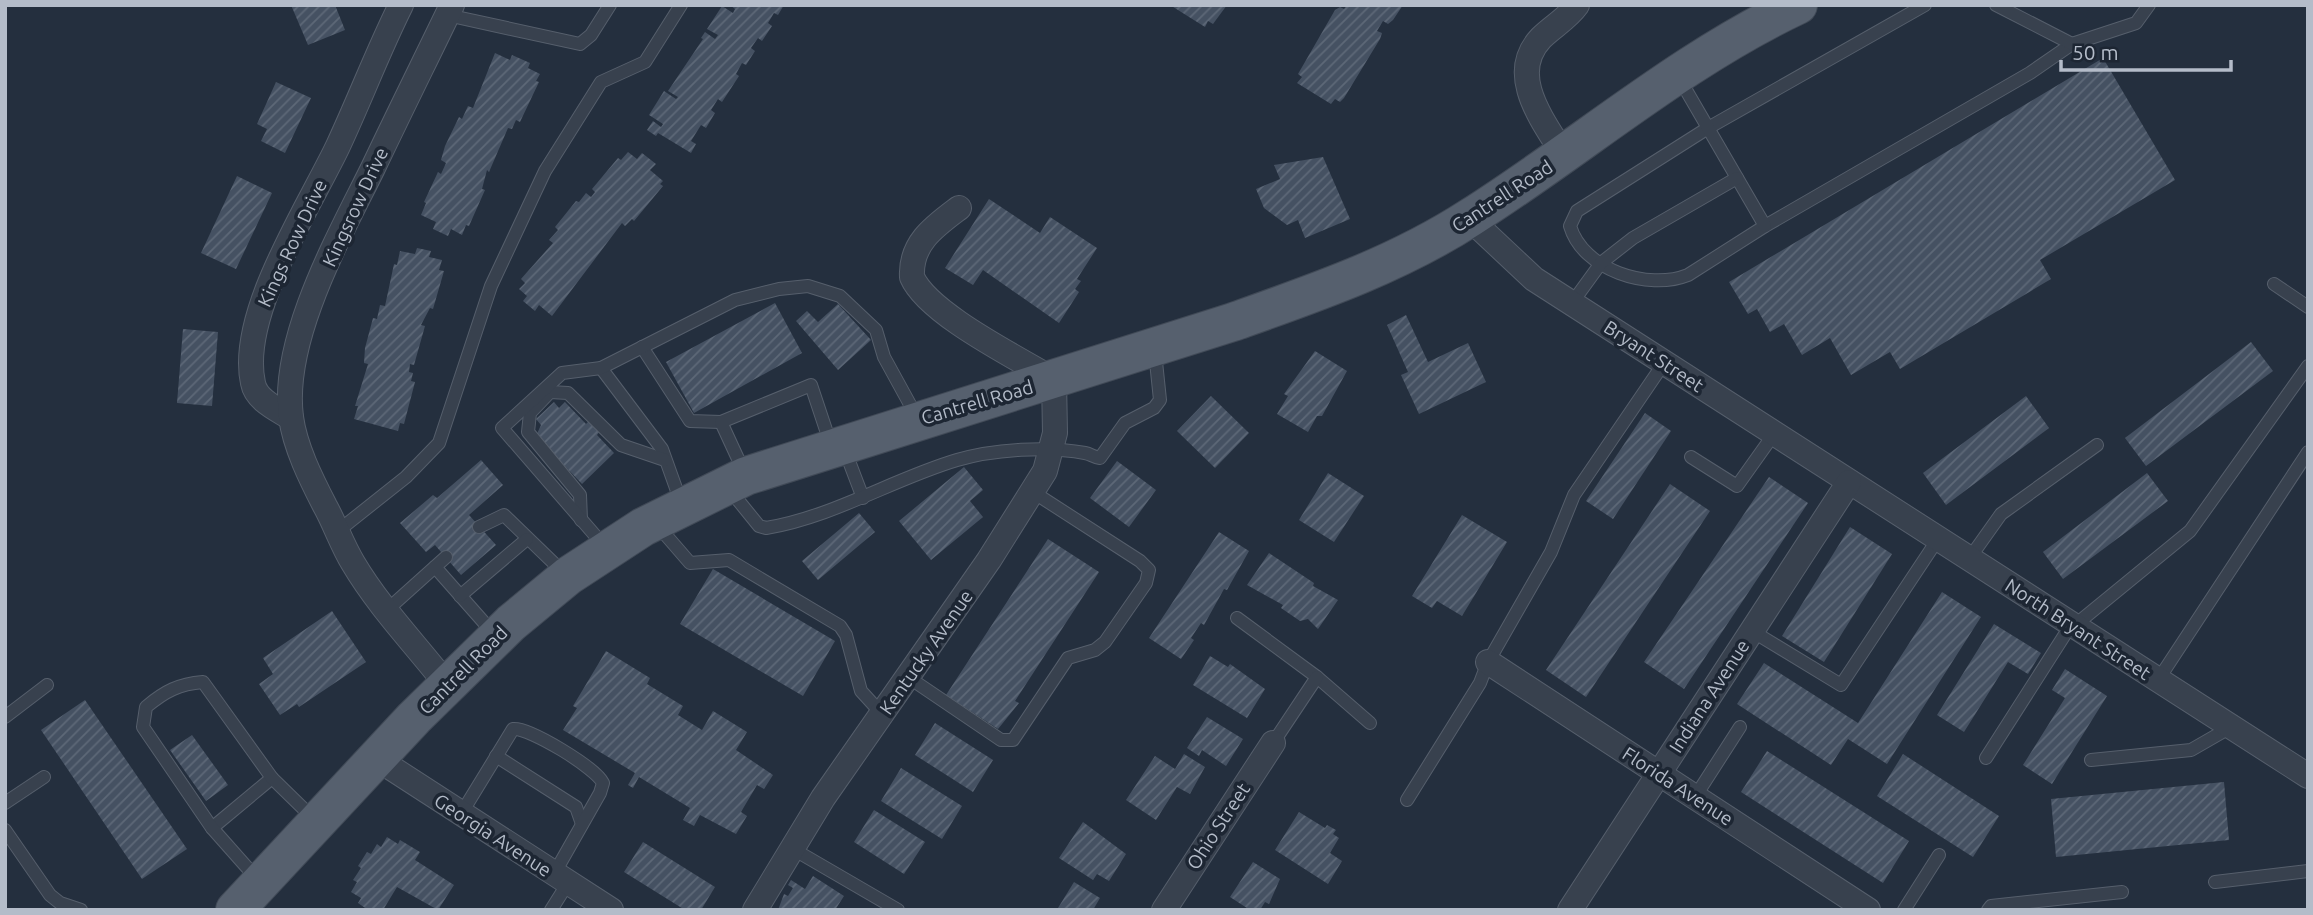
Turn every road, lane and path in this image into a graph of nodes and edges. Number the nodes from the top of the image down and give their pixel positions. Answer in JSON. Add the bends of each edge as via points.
{"nodes":[{"id":1,"x":401,"y":5,"type":"edge"},
{"id":2,"x":610,"y":5,"type":"edge"},
{"id":3,"x":681,"y":5,"type":"edge"},
{"id":4,"x":1577,"y":5,"type":"edge"},
{"id":5,"x":1798,"y":5,"type":"edge"},
{"id":6,"x":1926,"y":5,"type":"edge"},
{"id":7,"x":1996,"y":5,"type":"edge"},
{"id":8,"x":2149,"y":5,"type":"edge"},
{"id":9,"x":450,"y":10,"type":"edge"},
{"id":10,"x":2072,"y":44,"type":"junction"},
{"id":11,"x":1678,"y":76,"type":"junction"},
{"id":12,"x":1708,"y":128,"type":"junction"},
{"id":13,"x":1564,"y":155,"type":"junction"},
{"id":14,"x":1737,"y":178,"type":"junction"},
{"id":15,"x":959,"y":208,"type":"dead end"},
{"id":16,"x":1469,"y":218,"type":"junction"},
{"id":17,"x":1765,"y":226,"type":"junction"},
{"id":18,"x":1601,"y":263,"type":"junction"},
{"id":19,"x":2274,"y":284,"type":"dead end"},
{"id":20,"x":1572,"y":303,"type":"junction"},
{"id":21,"x":2308,"y":307,"type":"edge"},
{"id":22,"x":642,"y":347,"type":"junction"},
{"id":23,"x":1155,"y":347,"type":"junction"},
{"id":24,"x":1664,"y":363,"type":"junction"},
{"id":25,"x":2308,"y":366,"type":"edge"},
{"id":26,"x":601,"y":368,"type":"junction"},
{"id":27,"x":1054,"y":380,"type":"junction"},
{"id":28,"x":291,"y":418,"type":"junction"},
{"id":29,"x":918,"y":419,"type":"junction"},
{"id":30,"x":721,"y":422,"type":"junction"},
{"id":31,"x":1774,"y":434,"type":"junction"},
{"id":32,"x":2096,"y":445,"type":"dead end"},
{"id":33,"x":838,"y":447,"type":"junction"},
{"id":34,"x":1053,"y":452,"type":"junction"},
{"id":35,"x":2308,"y":452,"type":"edge"},
{"id":36,"x":1691,"y":457,"type":"dead end"},
{"id":37,"x":665,"y":460,"type":"junction"},
{"id":38,"x":736,"y":481,"type":"junction"},
{"id":39,"x":1849,"y":482,"type":"junction"},
{"id":40,"x":1033,"y":492,"type":"junction"},
{"id":41,"x":863,"y":498,"type":"junction"},
{"id":42,"x":668,"y":513,"type":"junction"},
{"id":43,"x":581,"y":520,"type":"junction"},
{"id":44,"x":479,"y":527,"type":"dead end"},
{"id":45,"x":338,"y":531,"type":"junction"},
{"id":46,"x":527,"y":539,"type":"junction"},
{"id":47,"x":1938,"y":539,"type":"junction"},
{"id":48,"x":607,"y":549,"type":"junction"},
{"id":49,"x":446,"y":557,"type":"dead end"},
{"id":50,"x":1969,"y":559,"type":"junction"},
{"id":51,"x":435,"y":567,"type":"junction"},
{"id":52,"x":568,"y":576,"type":"junction"},
{"id":53,"x":460,"y":596,"type":"junction"},
{"id":54,"x":387,"y":610,"type":"junction"},
{"id":55,"x":1237,"y":618,"type":"dead end"},
{"id":56,"x":2073,"y":625,"type":"junction"},
{"id":57,"x":1752,"y":631,"type":"junction"},
{"id":58,"x":497,"y":636,"type":"junction"},
{"id":59,"x":1488,"y":662,"type":"junction"},
{"id":60,"x":908,"y":677,"type":"junction"},
{"id":61,"x":1317,"y":677,"type":"junction"},
{"id":62,"x":2158,"y":680,"type":"junction"},
{"id":63,"x":47,"y":685,"type":"dead end"},
{"id":64,"x":447,"y":685,"type":"junction"},
{"id":65,"x":882,"y":714,"type":"junction"},
{"id":66,"x":5,"y":718,"type":"edge"},
{"id":67,"x":1370,"y":723,"type":"dead end"},
{"id":68,"x":1740,"y":727,"type":"dead end"},
{"id":69,"x":2231,"y":727,"type":"junction"},
{"id":70,"x":1273,"y":743,"type":"joint"},
{"id":71,"x":496,"y":756,"type":"junction"},
{"id":72,"x":376,"y":758,"type":"junction"},
{"id":73,"x":1986,"y":758,"type":"dead end"},
{"id":74,"x":2091,"y":760,"type":"dead end"},
{"id":75,"x":1659,"y":773,"type":"junction"},
{"id":76,"x":2308,"y":776,"type":"edge"},
{"id":77,"x":44,"y":777,"type":"dead end"},
{"id":78,"x":272,"y":778,"type":"junction"},
{"id":79,"x":1695,"y":797,"type":"junction"},
{"id":80,"x":1407,"y":800,"type":"dead end"},
{"id":81,"x":5,"y":803,"type":"edge"},
{"id":82,"x":461,"y":814,"type":"junction"},
{"id":83,"x":317,"y":822,"type":"junction"},
{"id":84,"x":582,"y":824,"type":"junction"},
{"id":85,"x":212,"y":828,"type":"junction"},
{"id":86,"x":5,"y":830,"type":"edge"},
{"id":87,"x":793,"y":849,"type":"junction"},
{"id":88,"x":1939,"y":855,"type":"dead end"},
{"id":89,"x":2308,"y":871,"type":"edge"},
{"id":90,"x":561,"y":879,"type":"junction"},
{"id":91,"x":2214,"y":882,"type":"dead end"},
{"id":92,"x":2122,"y":892,"type":"dead end"},
{"id":93,"x":251,"y":897,"type":"edge"},
{"id":94,"x":81,"y":910,"type":"edge"},
{"id":95,"x":551,"y":910,"type":"edge"},
{"id":96,"x":611,"y":910,"type":"edge"},
{"id":97,"x":755,"y":910,"type":"edge"},
{"id":98,"x":898,"y":910,"type":"edge"},
{"id":99,"x":1164,"y":910,"type":"edge"},
{"id":100,"x":1570,"y":910,"type":"edge"},
{"id":101,"x":1868,"y":910,"type":"edge"},
{"id":102,"x":1904,"y":910,"type":"edge"},
{"id":103,"x":1988,"y":910,"type":"edge"}],
"edges":[{"from":1,"to":28,"type":"street","name":"Kings Row Drive","via":[[259,312],[251,365],[253,384],[268,403]]},
{"from":2,"to":9,"type":"lane","via":[[580,44]]},
{"from":3,"to":45,"type":"lane","via":[[645,62],[601,82],[545,172],[491,286],[439,443],[406,477]]},
{"from":4,"to":13,"type":"street","via":[[1541,39],[1527,67],[1533,104]]},
{"from":5,"to":11,"type":"main road","name":"Cantrell Road","via":[[1738,36]]},
{"from":6,"to":12,"type":"lane"},
{"from":7,"to":10,"type":"lane"},
{"from":8,"to":10,"type":"lane","via":[[2136,23]]},
{"from":9,"to":28,"type":"street","name":"Kingsrow Drive","via":[[346,222],[307,314],[292,363]]},
{"from":10,"to":17,"type":"lane","via":[[2030,73]]},
{"from":11,"to":12,"type":"lane"},
{"from":11,"to":13,"type":"main road","name":"Cantrell Road"},
{"from":12,"to":14,"type":"lane"},
{"from":12,"to":18,"type":"lane","via":[[1577,211],[1570,226],[1574,240]]},
{"from":13,"to":16,"type":"main road","name":"Cantrell Road"},
{"from":14,"to":17,"type":"lane"},
{"from":14,"to":18,"type":"lane","via":[[1633,238]]},
{"from":15,"to":27,"type":"street","via":[[920,242],[911,268],[916,286],[950,317]]},
{"from":16,"to":20,"type":"street","name":"Bryant Street","via":[[1513,263]]},
{"from":16,"to":23,"type":"main road","name":"Cantrell Road","via":[[1364,273]]},
{"from":17,"to":18,"type":"lane","via":[[1675,281],[1648,281]]},
{"from":18,"to":20,"type":"lane"},
{"from":19,"to":21,"type":"lane"},
{"from":20,"to":24,"type":"street","name":"Bryant Street"},
{"from":22,"to":26,"type":"lane"},
{"from":22,"to":29,"type":"lane","via":[[735,300],[808,286],[841,296],[876,330],[884,357]]},
{"from":22,"to":30,"type":"lane","via":[[690,421]]},
{"from":23,"to":27,"type":"main road","name":"Cantrell Road"},
{"from":23,"to":34,"type":"lane","via":[[1162,396],[1154,408],[1125,423],[1100,458]]},
{"from":24,"to":31,"type":"street","name":"Bryant Street"},
{"from":24,"to":59,"type":"lane","via":[[1574,495],[1551,552]]},
{"from":25,"to":56,"type":"lane","via":[[2190,531]]},
{"from":26,"to":37,"type":"lane","via":[[662,449]]},
{"from":26,"to":43,"type":"lane","via":[[562,373],[502,428]]},
{"from":27,"to":29,"type":"main road","name":"Cantrell Road"},
{"from":27,"to":34,"type":"street","name":"Kentucky Avenue"},
{"from":28,"to":45,"type":"street","via":[[312,481]]},
{"from":29,"to":33,"type":"main road","name":"Cantrell Road"},
{"from":30,"to":33,"type":"lane","via":[[811,385]]},
{"from":30,"to":38,"type":"lane"},
{"from":31,"to":36,"type":"lane","via":[[1737,485]]},
{"from":31,"to":39,"type":"street","name":"Bryant Street"},
{"from":32,"to":50,"type":"lane","via":[[2001,514]]},
{"from":33,"to":38,"type":"main road","name":"Cantrell Road"},
{"from":33,"to":41,"type":"lane"},
{"from":34,"to":40,"type":"street","name":"Kentucky Avenue"},
{"from":34,"to":41,"type":"lane","via":[[1005,451],[957,460]]},
{"from":35,"to":62,"type":"lane"},
{"from":37,"to":42,"type":"lane"},
{"from":37,"to":43,"type":"lane","via":[[621,445],[568,393],[550,392],[530,413],[528,432],[580,495]]},
{"from":38,"to":41,"type":"lane","via":[[762,528]]},
{"from":38,"to":42,"type":"main road","name":"Cantrell Road"},
{"from":39,"to":47,"type":"street","name":"North Bryant Street"},
{"from":39,"to":57,"type":"street","name":"Indiana Avenue"},
{"from":40,"to":60,"type":"street","name":"Kentucky Avenue"},
{"from":40,"to":60,"type":"lane","via":[[1140,561],[1149,570],[1146,583],[1105,642],[1068,658],[1013,740],[1000,740]]},
{"from":42,"to":48,"type":"main road","name":"Cantrell Road"},
{"from":42,"to":65,"type":"lane","via":[[690,563],[729,560],[840,626],[861,691]]},
{"from":43,"to":48,"type":"lane"},
{"from":44,"to":46,"type":"lane","via":[[504,515]]},
{"from":45,"to":54,"type":"street","via":[[353,562]]},
{"from":46,"to":52,"type":"lane"},
{"from":46,"to":53,"type":"lane"},
{"from":47,"to":50,"type":"street","name":"North Bryant Street"},
{"from":47,"to":57,"type":"lane","via":[[1841,685]]},
{"from":48,"to":52,"type":"main road","name":"Cantrell Road"},
{"from":49,"to":51,"type":"lane"},
{"from":50,"to":56,"type":"street","name":"North Bryant Street"},
{"from":51,"to":53,"type":"lane"},
{"from":51,"to":54,"type":"lane"},
{"from":52,"to":58,"type":"main road","name":"Cantrell Road"},
{"from":53,"to":58,"type":"lane"},
{"from":54,"to":64,"type":"street"},
{"from":55,"to":61,"type":"lane"},
{"from":56,"to":62,"type":"street","name":"North Bryant Street"},
{"from":56,"to":73,"type":"lane"},
{"from":57,"to":75,"type":"street","name":"Indiana Avenue"},
{"from":58,"to":64,"type":"main road","name":"Cantrell Road"},
{"from":59,"to":75,"type":"street","name":"Florida Avenue"},
{"from":59,"to":80,"type":"lane","via":[[1480,683]]},
{"from":60,"to":65,"type":"street","name":"Kentucky Avenue"},
{"from":61,"to":67,"type":"lane"},
{"from":61,"to":70,"type":"lane"},
{"from":62,"to":69,"type":"street","name":"North Bryant Street"},
{"from":63,"to":66,"type":"lane"},
{"from":64,"to":72,"type":"main road","name":"Cantrell Road"},
{"from":65,"to":87,"type":"street","name":"Kentucky Avenue"},
{"from":68,"to":79,"type":"lane"},
{"from":69,"to":74,"type":"lane","via":[[2191,750]]},
{"from":69,"to":76,"type":"street","name":"North Bryant Street"},
{"from":70,"to":99,"type":"street","name":"Ohio Street"},
{"from":71,"to":82,"type":"lane"},
{"from":71,"to":84,"type":"lane","via":[[576,807]]},
{"from":71,"to":84,"type":"lane","via":[[510,732],[518,728],[593,771],[603,783]]},
{"from":72,"to":82,"type":"street","name":"Georgia Avenue"},
{"from":72,"to":83,"type":"main road","name":"Cantrell Road"},
{"from":75,"to":79,"type":"street","name":"Florida Avenue"},
{"from":75,"to":100,"type":"street","name":"Indiana Avenue"},
{"from":77,"to":81,"type":"lane"},
{"from":78,"to":83,"type":"lane"},
{"from":78,"to":85,"type":"lane"},
{"from":78,"to":85,"type":"lane","via":[[203,682],[164,692],[146,707],[143,727]]},
{"from":79,"to":101,"type":"street","name":"Florida Avenue"},
{"from":82,"to":90,"type":"street","name":"Georgia Avenue"},
{"from":83,"to":93,"type":"main road","name":"Cantrell Road"},
{"from":84,"to":90,"type":"lane"},
{"from":85,"to":93,"type":"lane"},
{"from":86,"to":94,"type":"lane","via":[[50,895]]},
{"from":87,"to":97,"type":"street","name":"Kentucky Avenue"},
{"from":87,"to":98,"type":"lane"},
{"from":88,"to":102,"type":"lane"},
{"from":89,"to":91,"type":"lane"},
{"from":90,"to":95,"type":"lane"},
{"from":90,"to":96,"type":"street","name":"Georgia Avenue"},
{"from":92,"to":103,"type":"lane","via":[[1991,906]]}]}
